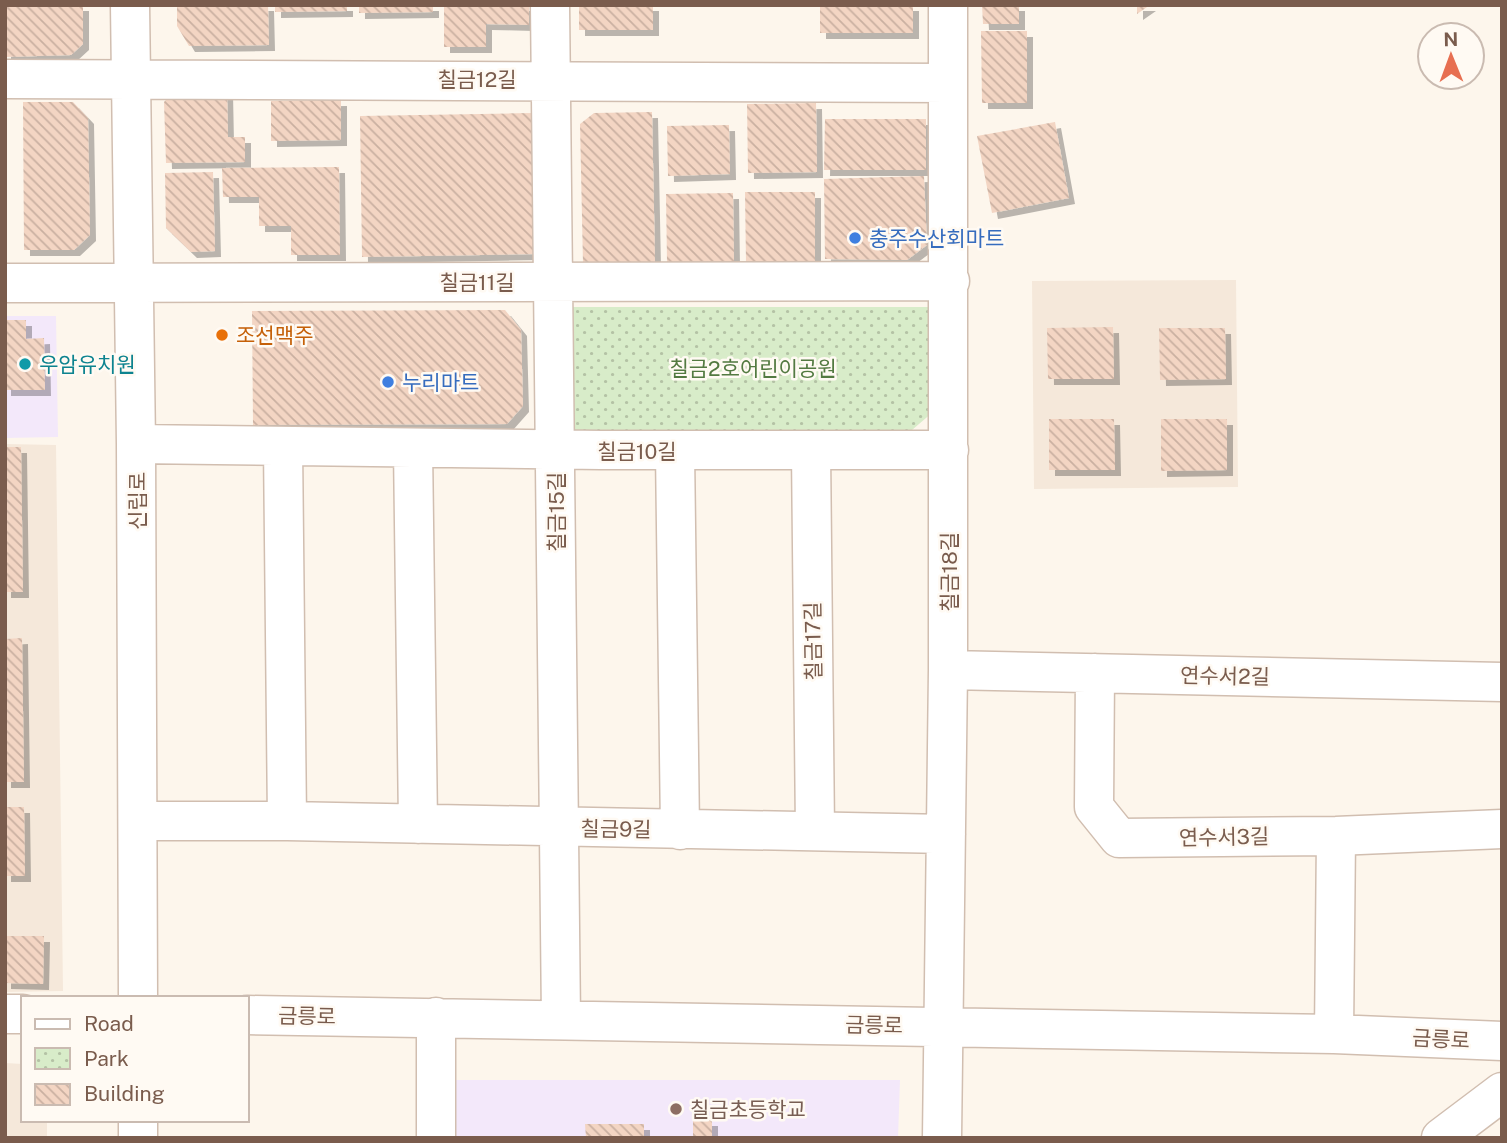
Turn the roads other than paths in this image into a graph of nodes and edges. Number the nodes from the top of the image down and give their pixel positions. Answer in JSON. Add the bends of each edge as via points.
{"nodes":[{"id":1,"x":130,"y":5,"type":"edge"},
{"id":2,"x":550,"y":5,"type":"edge"},
{"id":3,"x":948,"y":5,"type":"edge"},
{"id":4,"x":5,"y":79,"type":"edge"},
{"id":5,"x":131,"y":79,"type":"junction"},
{"id":6,"x":551,"y":79,"type":"junction"},
{"id":7,"x":948,"y":83,"type":"junction"},
{"id":8,"x":950,"y":281,"type":"junction"},
{"id":9,"x":554,"y":282,"type":"junction"},
{"id":10,"x":5,"y":283,"type":"edge"},
{"id":11,"x":135,"y":283,"type":"junction"},
{"id":12,"x":136,"y":444,"type":"junction"},
{"id":13,"x":283,"y":446,"type":"junction"},
{"id":14,"x":413,"y":448,"type":"junction"},
{"id":15,"x":556,"y":450,"type":"junction"},
{"id":16,"x":949,"y":450,"type":"junction"},
{"id":17,"x":675,"y":451,"type":"junction"},
{"id":18,"x":811,"y":451,"type":"junction"},
{"id":19,"x":948,"y":670,"type":"junction"},
{"id":20,"x":1095,"y":673,"type":"junction"},
{"id":21,"x":1502,"y":682,"type":"edge"},
{"id":22,"x":139,"y":821,"type":"junction"},
{"id":23,"x":287,"y":821,"type":"junction"},
{"id":24,"x":418,"y":824,"type":"junction"},
{"id":25,"x":558,"y":828,"type":"junction"},
{"id":26,"x":1502,"y":829,"type":"edge"},
{"id":27,"x":680,"y":830,"type":"junction"},
{"id":28,"x":815,"y":831,"type":"junction"},
{"id":29,"x":946,"y":835,"type":"junction"},
{"id":30,"x":1336,"y":836,"type":"junction"},
{"id":31,"x":138,"y":996,"type":"edge"},
{"id":32,"x":248,"y":1015,"type":"edge"},
{"id":33,"x":436,"y":1017,"type":"junction"},
{"id":34,"x":561,"y":1019,"type":"junction"},
{"id":35,"x":943,"y":1027,"type":"junction"},
{"id":36,"x":1334,"y":1034,"type":"junction"},
{"id":37,"x":1502,"y":1041,"type":"edge"},
{"id":38,"x":1502,"y":1092,"type":"edge"},
{"id":39,"x":436,"y":1138,"type":"edge"},
{"id":40,"x":942,"y":1138,"type":"edge"},
{"id":41,"x":1441,"y":1138,"type":"edge"}],
"edges":[{"from":1,"to":5,"type":"street","name":"신립로"},
{"from":2,"to":6,"type":"street","name":"칠금15길"},
{"from":3,"to":7,"type":"street","name":"칠금18길"},
{"from":4,"to":5,"type":"street","name":"칠금12길"},
{"from":5,"to":6,"type":"street","name":"칠금12길"},
{"from":5,"to":11,"type":"street","name":"신립로"},
{"from":6,"to":7,"type":"street","name":"칠금12길"},
{"from":6,"to":9,"type":"street","name":"칠금15길"},
{"from":7,"to":8,"type":"street","name":"칠금18길"},
{"from":8,"to":9,"type":"street","name":"칠금11길"},
{"from":8,"to":16,"type":"street","name":"칠금18길"},
{"from":9,"to":11,"type":"street","name":"칠금11길"},
{"from":9,"to":15,"type":"street","name":"칠금15길"},
{"from":10,"to":11,"type":"street","name":"칠금11길"},
{"from":11,"to":12,"type":"street","name":"신립로"},
{"from":12,"to":13,"type":"street","name":"칠금10길"},
{"from":12,"to":22,"type":"street","name":"신립로"},
{"from":13,"to":14,"type":"street","name":"칠금10길"},
{"from":13,"to":23,"type":"street"},
{"from":14,"to":15,"type":"street","name":"칠금10길"},
{"from":14,"to":24,"type":"street"},
{"from":15,"to":17,"type":"street","name":"칠금10길"},
{"from":15,"to":25,"type":"street","name":"칠금15길"},
{"from":16,"to":18,"type":"street","name":"칠금10길"},
{"from":16,"to":19,"type":"street","name":"칠금18길"},
{"from":17,"to":18,"type":"street","name":"칠금10길"},
{"from":17,"to":27,"type":"street"},
{"from":18,"to":28,"type":"street","name":"칠금17길"},
{"from":19,"to":20,"type":"street","name":"연수서2길"},
{"from":19,"to":29,"type":"street","name":"칠금18길"},
{"from":20,"to":21,"type":"street","name":"연수서2길"},
{"from":20,"to":30,"type":"street","name":"연수서3길","via":[[1094,807],[1119,838]]},
{"from":22,"to":23,"type":"street","name":"칠금9길"},
{"from":22,"to":31,"type":"street","name":"신립로"},
{"from":23,"to":24,"type":"street","name":"칠금9길"},
{"from":24,"to":25,"type":"street","name":"칠금9길"},
{"from":25,"to":27,"type":"street","name":"칠금9길"},
{"from":25,"to":34,"type":"street","name":"칠금15길"},
{"from":26,"to":30,"type":"street","name":"연수서3길"},
{"from":27,"to":28,"type":"street","name":"칠금9길"},
{"from":28,"to":29,"type":"street","name":"칠금9길"},
{"from":29,"to":35,"type":"street","name":"칠금18길"},
{"from":30,"to":36,"type":"street"},
{"from":32,"to":33,"type":"street","name":"금릉로"},
{"from":33,"to":34,"type":"street","name":"금릉로"},
{"from":33,"to":39,"type":"street"},
{"from":34,"to":35,"type":"street","name":"금릉로"},
{"from":35,"to":36,"type":"street","name":"금릉로"},
{"from":35,"to":40,"type":"street","name":"칠금18길"},
{"from":36,"to":37,"type":"street","name":"금릉로"},
{"from":38,"to":41,"type":"street"}]}
